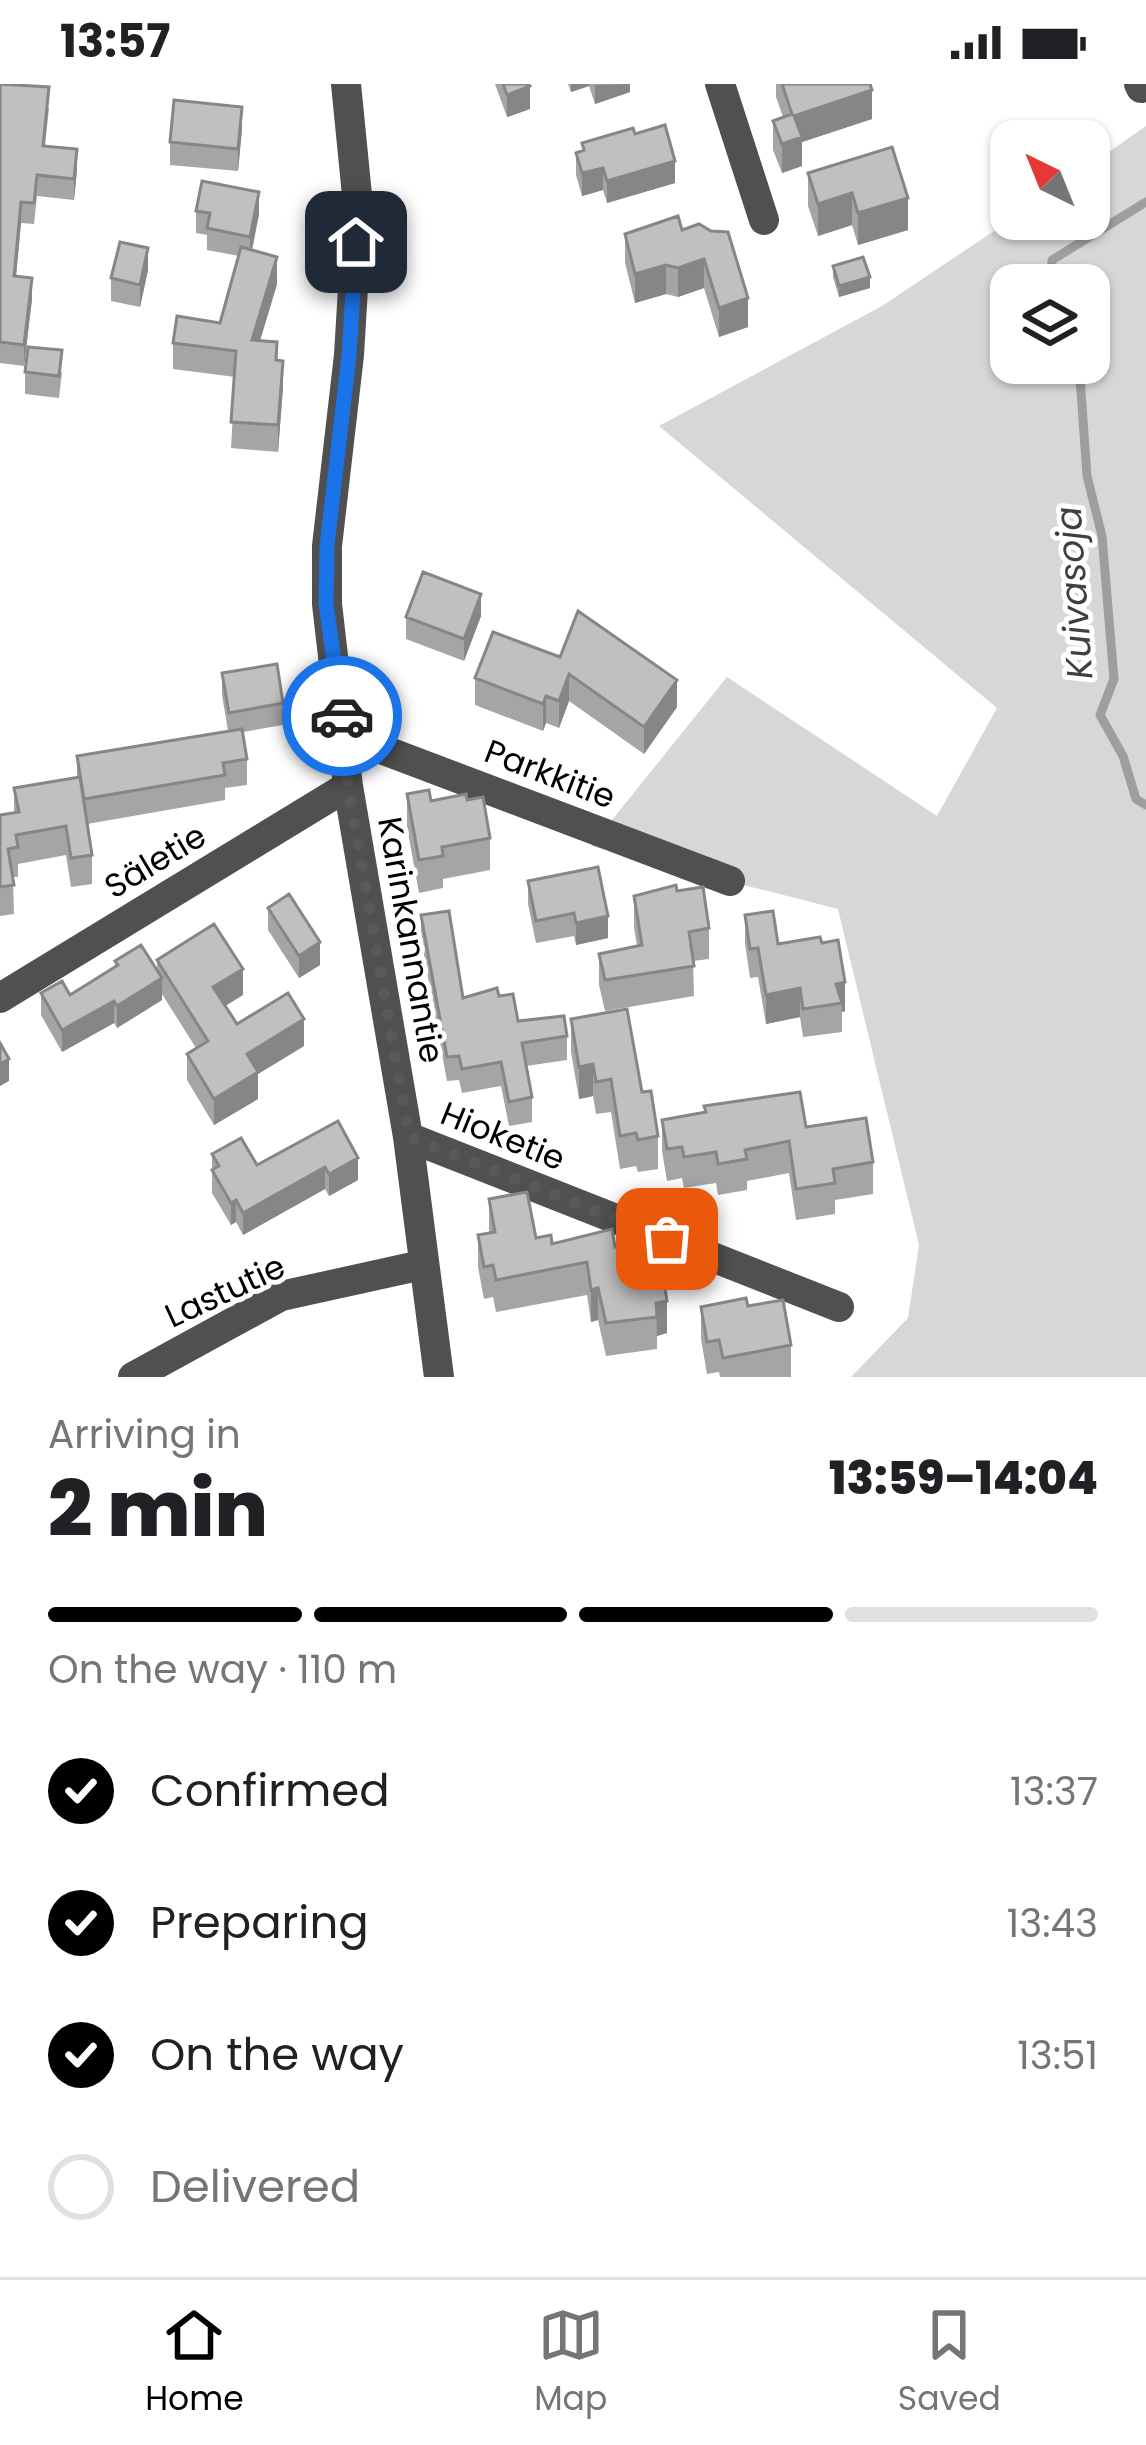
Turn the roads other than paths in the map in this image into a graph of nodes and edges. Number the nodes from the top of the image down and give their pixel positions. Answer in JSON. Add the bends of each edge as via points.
{"nodes":[{"id":1,"x":346,"y":84,"type":"edge"},
{"id":2,"x":720,"y":84,"type":"edge"},
{"id":3,"x":764,"y":220,"type":"dead end"},
{"id":4,"x":344,"y":735,"type":"junction"},
{"id":5,"x":348,"y":786,"type":"junction"},
{"id":6,"x":730,"y":881,"type":"dead end"},
{"id":7,"x":0,"y":998,"type":"edge"},
{"id":8,"x":409,"y":1137,"type":"junction"},
{"id":9,"x":422,"y":1265,"type":"junction"},
{"id":10,"x":839,"y":1307,"type":"dead end"},
{"id":11,"x":133,"y":1377,"type":"edge"},
{"id":12,"x":439,"y":1377,"type":"edge"}],
"edges":[{"from":1,"to":4,"type":"street","name":"Karinkannantie","via":[[358,205],[326,604]]},
{"from":2,"to":3,"type":"street"},
{"from":4,"to":5,"type":"street","name":"Karinkannantie"},
{"from":4,"to":6,"type":"street","name":"Parkkitie"},
{"from":5,"to":7,"type":"street","name":"Säletie"},
{"from":5,"to":8,"type":"street","name":"Karinkannantie"},
{"from":8,"to":9,"type":"street","name":"Karinkannantie"},
{"from":8,"to":10,"type":"street","name":"Hioketie"},
{"from":9,"to":11,"type":"street","name":"Lastutie","via":[[281,1296]]},
{"from":9,"to":12,"type":"street","name":"Karinkannantie"}]}
